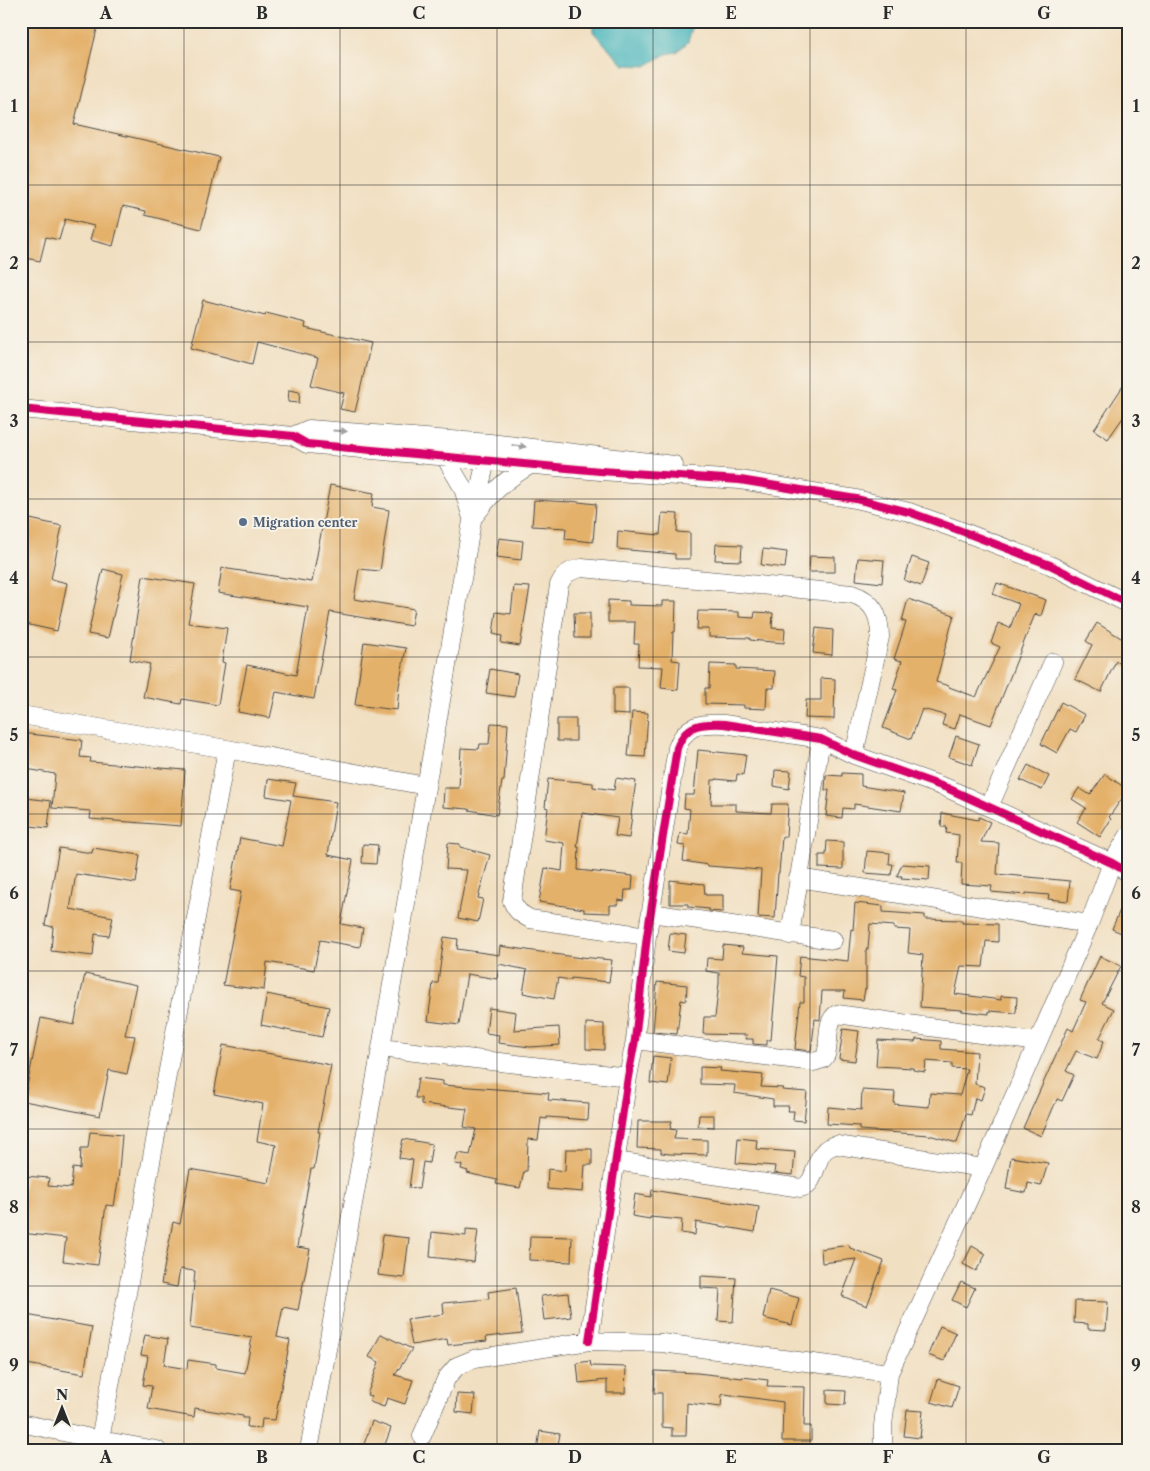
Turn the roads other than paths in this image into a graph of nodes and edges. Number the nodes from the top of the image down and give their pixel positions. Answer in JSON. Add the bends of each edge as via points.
{"nodes":[{"id":1,"x":21,"y":409,"type":"edge"},
{"id":2,"x":293,"y":436,"type":"junction"},
{"id":3,"x":490,"y":443,"type":"junction"},
{"id":4,"x":444,"y":458,"type":"junction"},
{"id":5,"x":486,"y":461,"type":"junction"},
{"id":6,"x":530,"y":464,"type":"junction"},
{"id":7,"x":740,"y":480,"type":"junction"},
{"id":8,"x":472,"y":520,"type":"junction"},
{"id":9,"x":1129,"y":604,"type":"edge"},
{"id":10,"x":1053,"y":662,"type":"dead end"},
{"id":11,"x":21,"y":715,"type":"edge"},
{"id":12,"x":821,"y":739,"type":"junction"},
{"id":13,"x":227,"y":749,"type":"junction"},
{"id":14,"x":854,"y":755,"type":"junction"},
{"id":15,"x":426,"y":786,"type":"junction"},
{"id":16,"x":989,"y":807,"type":"junction"},
{"id":17,"x":1129,"y":835,"type":"edge"},
{"id":18,"x":1112,"y":863,"type":"junction"},
{"id":19,"x":1129,"y":873,"type":"edge"},
{"id":20,"x":798,"y":878,"type":"junction"},
{"id":21,"x":651,"y":912,"type":"junction"},
{"id":22,"x":1089,"y":924,"type":"junction"},
{"id":23,"x":790,"y":934,"type":"junction"},
{"id":24,"x":647,"y":936,"type":"junction"},
{"id":25,"x":833,"y":940,"type":"dead end"},
{"id":26,"x":635,"y":1040,"type":"junction"},
{"id":27,"x":1038,"y":1042,"type":"junction"},
{"id":28,"x":381,"y":1048,"type":"junction"},
{"id":29,"x":628,"y":1077,"type":"junction"},
{"id":30,"x":615,"y":1161,"type":"junction"},
{"id":31,"x":983,"y":1168,"type":"junction"},
{"id":32,"x":589,"y":1341,"type":"junction"},
{"id":33,"x":889,"y":1373,"type":"junction"},
{"id":34,"x":21,"y":1423,"type":"edge"},
{"id":35,"x":422,"y":1436,"type":"dead end"},
{"id":36,"x":100,"y":1440,"type":"junction"},
{"id":37,"x":157,"y":1450,"type":"edge"},
{"id":38,"x":309,"y":1450,"type":"edge"},
{"id":39,"x":883,"y":1450,"type":"edge"}],
"edges":[{"from":1,"to":2,"type":"street"},
{"from":2,"to":3,"type":"street","one_way":true,"via":[[309,429]]},
{"from":2,"to":4,"type":"street","via":[[307,444]]},
{"from":3,"to":5,"type":"street"},
{"from":3,"to":7,"type":"street","one_way":true,"via":[[715,470]]},
{"from":4,"to":5,"type":"street"},
{"from":4,"to":8,"type":"street","via":[[464,488]]},
{"from":5,"to":6,"type":"street"},
{"from":5,"to":8,"type":"street"},
{"from":6,"to":7,"type":"street"},
{"from":6,"to":8,"type":"street","via":[[497,488]]},
{"from":7,"to":9,"type":"street","via":[[856,499],[909,512],[1050,565]]},
{"from":8,"to":15,"type":"street"},
{"from":10,"to":16,"type":"street"},
{"from":11,"to":13,"type":"street"},
{"from":12,"to":14,"type":"street"},
{"from":12,"to":20,"type":"street"},
{"from":12,"to":21,"type":"street","via":[[724,724],[708,723],[688,730],[677,748]]},
{"from":13,"to":15,"type":"street"},
{"from":13,"to":36,"type":"street"},
{"from":14,"to":16,"type":"street","via":[[947,788]]},
{"from":14,"to":24,"type":"street","via":[[880,638],[876,612],[861,597],[582,568],[562,578],[512,901],[516,909],[530,919]]},
{"from":15,"to":28,"type":"street"},
{"from":16,"to":18,"type":"street"},
{"from":17,"to":18,"type":"street"},
{"from":18,"to":19,"type":"street"},
{"from":18,"to":22,"type":"street"},
{"from":20,"to":22,"type":"street"},
{"from":20,"to":23,"type":"street"},
{"from":21,"to":23,"type":"street"},
{"from":21,"to":24,"type":"street"},
{"from":22,"to":27,"type":"street"},
{"from":23,"to":25,"type":"street"},
{"from":24,"to":26,"type":"street"},
{"from":26,"to":27,"type":"street","via":[[814,1062],[826,1055],[831,1021],[837,1014]]},
{"from":26,"to":29,"type":"street"},
{"from":27,"to":31,"type":"street"},
{"from":28,"to":29,"type":"street"},
{"from":28,"to":38,"type":"street"},
{"from":29,"to":30,"type":"street"},
{"from":30,"to":31,"type":"street","via":[[800,1188],[809,1184],[823,1150],[837,1145]]},
{"from":30,"to":32,"type":"street"},
{"from":31,"to":33,"type":"street"},
{"from":32,"to":33,"type":"street","via":[[679,1345]]},
{"from":32,"to":35,"type":"street","via":[[474,1359],[457,1366],[446,1379]]},
{"from":33,"to":39,"type":"street"},
{"from":34,"to":36,"type":"street"},
{"from":36,"to":37,"type":"street"}]}
